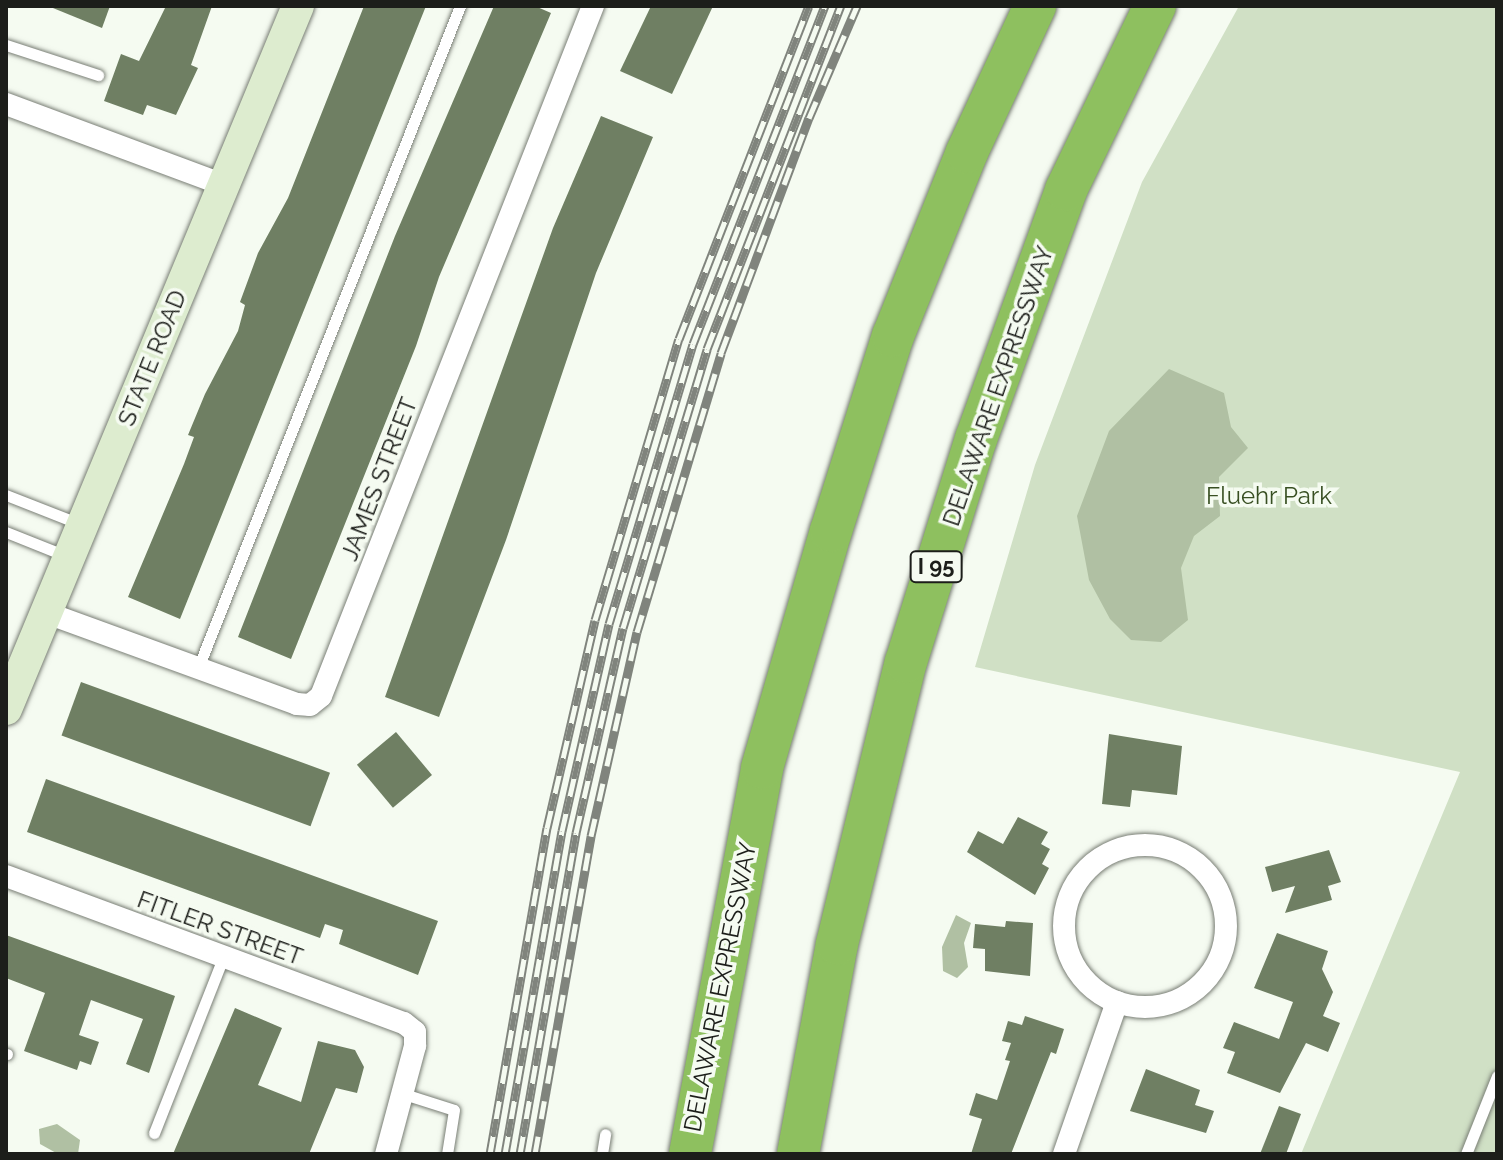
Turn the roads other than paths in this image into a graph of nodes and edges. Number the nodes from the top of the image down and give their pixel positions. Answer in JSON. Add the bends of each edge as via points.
{"nodes":[{"id":1,"x":298,"y":6,"type":"edge"},
{"id":2,"x":460,"y":6,"type":"edge"},
{"id":3,"x":593,"y":6,"type":"edge"},
{"id":4,"x":1035,"y":6,"type":"edge"},
{"id":5,"x":1155,"y":6,"type":"edge"},
{"id":6,"x":6,"y":45,"type":"edge"},
{"id":7,"x":98,"y":75,"type":"dead end"},
{"id":8,"x":6,"y":104,"type":"edge"},
{"id":9,"x":224,"y":185,"type":"junction"},
{"id":10,"x":6,"y":495,"type":"edge"},
{"id":11,"x":83,"y":526,"type":"junction"},
{"id":12,"x":6,"y":532,"type":"edge"},
{"id":13,"x":70,"y":557,"type":"junction"},
{"id":14,"x":47,"y":613,"type":"junction"},
{"id":15,"x":198,"y":668,"type":"junction"},
{"id":16,"x":6,"y":709,"type":"edge"},
{"id":17,"x":6,"y":876,"type":"edge"},
{"id":18,"x":223,"y":958,"type":"junction"},
{"id":19,"x":1117,"y":1002,"type":"junction"},
{"id":20,"x":1497,"y":1076,"type":"edge"},
{"id":21,"x":404,"y":1094,"type":"junction"},
{"id":22,"x":154,"y":1133,"type":"dead end"},
{"id":23,"x":605,"y":1134,"type":"dead end"},
{"id":24,"x":386,"y":1154,"type":"edge"},
{"id":25,"x":447,"y":1154,"type":"edge"},
{"id":26,"x":602,"y":1154,"type":"edge"},
{"id":27,"x":690,"y":1154,"type":"edge"},
{"id":28,"x":798,"y":1154,"type":"edge"},
{"id":29,"x":1064,"y":1154,"type":"edge"},
{"id":30,"x":1466,"y":1154,"type":"edge"}],
"edges":[{"from":1,"to":9,"type":"main road","name":"STATE ROAD"},
{"from":2,"to":15,"type":"lane"},
{"from":3,"to":15,"type":"street","name":"JAMES STREET","via":[[329,684],[310,705],[297,704]]},
{"from":4,"to":27,"type":"highway","name":"DELAWARE EXPRESSWAY","via":[[967,152],[893,336],[831,531],[762,768]]},
{"from":5,"to":28,"type":"highway","name":"DELAWARE EXPRESSWAY","number":"I 95","via":[[1066,190],[976,439],[906,662],[837,944]]},
{"from":6,"to":7,"type":"lane"},
{"from":8,"to":9,"type":"street"},
{"from":9,"to":11,"type":"main road","name":"STATE ROAD"},
{"from":10,"to":11,"type":"lane"},
{"from":11,"to":13,"type":"main road","name":"STATE ROAD"},
{"from":12,"to":13,"type":"lane"},
{"from":13,"to":14,"type":"main road","name":"STATE ROAD"},
{"from":14,"to":15,"type":"street","name":"JAMES STREET"},
{"from":14,"to":16,"type":"main road","name":"STATE ROAD"},
{"from":17,"to":18,"type":"street","name":"FITLER STREET"},
{"from":18,"to":21,"type":"street","name":"FITLER STREET","via":[[404,1023],[415,1032]]},
{"from":18,"to":22,"type":"lane"},
{"from":19,"to":19,"type":"street","via":[[1151,1007],[1183,998],[1218,962],[1226,929],[1221,896],[1202,868],[1173,850],[1140,846],[1108,855],[1082,877],[1070,899],[1064,923],[1070,957],[1089,984]]},
{"from":19,"to":29,"type":"street"},
{"from":20,"to":30,"type":"lane"},
{"from":21,"to":24,"type":"street"},
{"from":21,"to":25,"type":"lane","via":[[454,1110]]},
{"from":23,"to":26,"type":"lane"}]}
